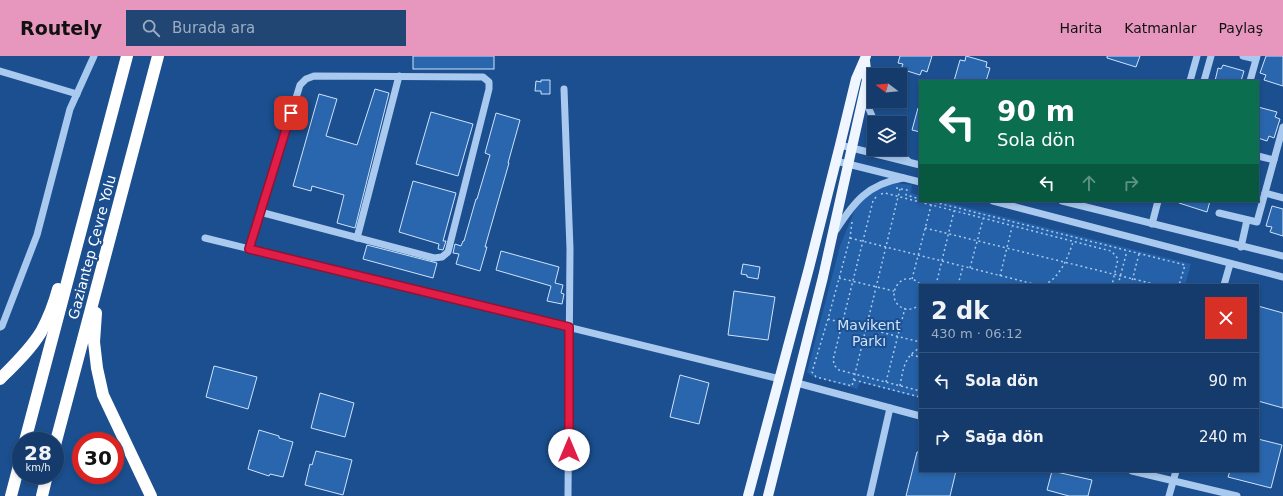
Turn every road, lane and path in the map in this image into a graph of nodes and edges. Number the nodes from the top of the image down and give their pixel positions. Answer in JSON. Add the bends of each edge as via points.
{"nodes":[{"id":1,"x":94,"y":56,"type":"edge"},
{"id":2,"x":127,"y":56,"type":"edge"},
{"id":3,"x":158,"y":56,"type":"edge"},
{"id":4,"x":1197,"y":56,"type":"edge"},
{"id":5,"x":1211,"y":56,"type":"edge"},
{"id":6,"x":1243,"y":56,"type":"edge"},
{"id":7,"x":865,"y":58,"type":"edge"},
{"id":8,"x":1257,"y":58,"type":"edge"},
{"id":9,"x":0,"y":71,"type":"edge"},
{"id":10,"x":399,"y":76,"type":"junction"},
{"id":11,"x":1190,"y":80,"type":"edge"},
{"id":12,"x":1204,"y":80,"type":"edge"},
{"id":13,"x":1250,"y":80,"type":"edge"},
{"id":14,"x":564,"y":89,"type":"dead end"},
{"id":15,"x":77,"y":94,"type":"junction"},
{"id":16,"x":863,"y":95,"type":"junction"},
{"id":17,"x":871,"y":116,"type":"edge"},
{"id":18,"x":1283,"y":130,"type":"edge"},
{"id":19,"x":840,"y":145,"type":"junction"},
{"id":20,"x":851,"y":148,"type":"junction"},
{"id":21,"x":902,"y":156,"type":"edge"},
{"id":22,"x":1259,"y":156,"type":"edge"},
{"id":23,"x":1274,"y":160,"type":"junction"},
{"id":24,"x":836,"y":161,"type":"junction"},
{"id":25,"x":910,"y":163,"type":"junction"},
{"id":26,"x":847,"y":164,"type":"junction"},
{"id":27,"x":919,"y":165,"type":"edge"},
{"id":28,"x":97,"y":172,"type":"junction"},
{"id":29,"x":903,"y":178,"type":"junction"},
{"id":30,"x":126,"y":180,"type":"junction"},
{"id":31,"x":919,"y":182,"type":"edge"},
{"id":32,"x":894,"y":188,"type":"dead end"},
{"id":33,"x":900,"y":189,"type":"junction"},
{"id":34,"x":1265,"y":193,"type":"junction"},
{"id":35,"x":898,"y":197,"type":"junction"},
{"id":36,"x":1283,"y":198,"type":"edge"},
{"id":37,"x":919,"y":199,"type":"edge"},
{"id":38,"x":935,"y":202,"type":"edge"},
{"id":39,"x":997,"y":202,"type":"edge"},
{"id":40,"x":1066,"y":202,"type":"edge"},
{"id":41,"x":1158,"y":202,"type":"edge"},
{"id":42,"x":931,"y":205,"type":"junction"},
{"id":43,"x":954,"y":211,"type":"junction"},
{"id":44,"x":260,"y":212,"type":"junction"},
{"id":45,"x":1219,"y":213,"type":"dead end"},
{"id":46,"x":853,"y":219,"type":"dead end"},
{"id":47,"x":983,"y":219,"type":"junction"},
{"id":48,"x":1247,"y":220,"type":"junction"},
{"id":49,"x":1152,"y":224,"type":"junction"},
{"id":50,"x":1012,"y":226,"type":"junction"},
{"id":51,"x":925,"y":228,"type":"junction"},
{"id":52,"x":949,"y":234,"type":"junction"},
{"id":53,"x":832,"y":235,"type":"junction"},
{"id":54,"x":205,"y":238,"type":"dead end"},
{"id":55,"x":357,"y":238,"type":"junction"},
{"id":56,"x":850,"y":238,"type":"junction"},
{"id":57,"x":977,"y":241,"type":"junction"},
{"id":58,"x":863,"y":242,"type":"junction"},
{"id":59,"x":1073,"y":242,"type":"junction"},
{"id":60,"x":886,"y":247,"type":"junction"},
{"id":61,"x":1241,"y":247,"type":"junction"},
{"id":62,"x":1007,"y":248,"type":"junction"},
{"id":63,"x":249,"y":249,"type":"junction"},
{"id":64,"x":1127,"y":250,"type":"junction"},
{"id":65,"x":1139,"y":254,"type":"junction"},
{"id":66,"x":918,"y":255,"type":"junction"},
{"id":67,"x":1283,"y":256,"type":"edge"},
{"id":68,"x":942,"y":261,"type":"junction"},
{"id":69,"x":1065,"y":262,"type":"junction"},
{"id":70,"x":1230,"y":264,"type":"junction"},
{"id":71,"x":963,"y":266,"type":"junction"},
{"id":72,"x":970,"y":268,"type":"junction"},
{"id":73,"x":1115,"y":274,"type":"junction"},
{"id":74,"x":1000,"y":276,"type":"junction"},
{"id":75,"x":1120,"y":276,"type":"junction"},
{"id":76,"x":1283,"y":277,"type":"edge"},
{"id":77,"x":839,"y":278,"type":"junction"},
{"id":78,"x":1132,"y":278,"type":"junction"},
{"id":79,"x":912,"y":279,"type":"junction"},
{"id":80,"x":853,"y":281,"type":"junction"},
{"id":81,"x":921,"y":284,"type":"edge"},
{"id":82,"x":936,"y":284,"type":"edge"},
{"id":83,"x":958,"y":284,"type":"edge"},
{"id":84,"x":1034,"y":284,"type":"edge"},
{"id":85,"x":1046,"y":284,"type":"edge"},
{"id":86,"x":1112,"y":284,"type":"edge"},
{"id":87,"x":1118,"y":284,"type":"edge"},
{"id":88,"x":1131,"y":284,"type":"edge"},
{"id":89,"x":1154,"y":284,"type":"edge"},
{"id":90,"x":1179,"y":284,"type":"edge"},
{"id":91,"x":1224,"y":284,"type":"edge"},
{"id":92,"x":876,"y":287,"type":"junction"},
{"id":93,"x":894,"y":291,"type":"junction"},
{"id":94,"x":919,"y":305,"type":"edge"},
{"id":95,"x":905,"y":308,"type":"junction"},
{"id":96,"x":828,"y":319,"type":"junction"},
{"id":97,"x":842,"y":322,"type":"junction"},
{"id":98,"x":0,"y":327,"type":"edge"},
{"id":99,"x":569,"y":327,"type":"junction"},
{"id":100,"x":866,"y":328,"type":"junction"},
{"id":101,"x":898,"y":336,"type":"junction"},
{"id":102,"x":919,"y":342,"type":"edge"},
{"id":103,"x":919,"y":348,"type":"edge"},
{"id":104,"x":911,"y":355,"type":"junction"},
{"id":105,"x":919,"y":357,"type":"edge"},
{"id":106,"x":855,"y":374,"type":"junction"},
{"id":107,"x":0,"y":379,"type":"edge"},
{"id":108,"x":780,"y":379,"type":"junction"},
{"id":109,"x":853,"y":380,"type":"junction"},
{"id":110,"x":797,"y":383,"type":"junction"},
{"id":111,"x":886,"y":383,"type":"junction"},
{"id":112,"x":900,"y":386,"type":"junction"},
{"id":113,"x":919,"y":391,"type":"edge"},
{"id":114,"x":919,"y":397,"type":"edge"},
{"id":115,"x":890,"y":408,"type":"junction"},
{"id":116,"x":919,"y":416,"type":"edge"},
{"id":117,"x":28,"y":432,"type":"edge"},
{"id":118,"x":58,"y":432,"type":"edge"},
{"id":119,"x":1137,"y":472,"type":"edge"},
{"id":120,"x":1176,"y":472,"type":"edge"},
{"id":121,"x":1173,"y":480,"type":"junction"},
{"id":122,"x":14,"y":484,"type":"edge"},
{"id":123,"x":45,"y":484,"type":"edge"},
{"id":124,"x":11,"y":496,"type":"edge"},
{"id":125,"x":42,"y":496,"type":"edge"},
{"id":126,"x":151,"y":496,"type":"edge"},
{"id":127,"x":568,"y":496,"type":"edge"},
{"id":128,"x":748,"y":496,"type":"edge"},
{"id":129,"x":768,"y":496,"type":"edge"},
{"id":130,"x":870,"y":496,"type":"edge"},
{"id":131,"x":1169,"y":496,"type":"edge"},
{"id":132,"x":1237,"y":496,"type":"edge"}],
"edges":[{"from":1,"to":15,"type":"street"},
{"from":2,"to":28,"type":"highway","name":"Gaziantep Çevre Yolu"},
{"from":3,"to":30,"type":"highway","name":"Gaziantep Çevre Yolu"},
{"from":4,"to":11,"type":"street"},
{"from":5,"to":12,"type":"street"},
{"from":6,"to":8,"type":"street"},
{"from":7,"to":16,"type":"main road","via":[[866,80]]},
{"from":7,"to":19,"type":"main road","via":[[856,78]]},
{"from":8,"to":13,"type":"street"},
{"from":9,"to":15,"type":"street"},
{"from":10,"to":44,"type":"street","via":[[314,76],[302,81]]},
{"from":10,"to":55,"type":"street"},
{"from":10,"to":55,"type":"street","via":[[483,77],[489,82],[448,252],[434,258]]},
{"from":14,"to":99,"type":"street","via":[[570,249]]},
{"from":15,"to":98,"type":"street","via":[[70,109],[37,235]]},
{"from":16,"to":17,"type":"street"},
{"from":16,"to":20,"type":"main road"},
{"from":18,"to":23,"type":"street"},
{"from":19,"to":20,"type":"street"},
{"from":19,"to":24,"type":"main road"},
{"from":20,"to":25,"type":"street"},
{"from":20,"to":26,"type":"main road"},
{"from":21,"to":25,"type":"street"},
{"from":22,"to":23,"type":"street"},
{"from":23,"to":34,"type":"street"},
{"from":24,"to":26,"type":"street"},
{"from":24,"to":108,"type":"main road"},
{"from":25,"to":27,"type":"street"},
{"from":26,"to":29,"type":"street"},
{"from":26,"to":53,"type":"main road"},
{"from":28,"to":107,"type":"highway","via":[[53,304],[41,332],[23,356]]},
{"from":28,"to":117,"type":"highway","name":"Gaziantep Çevre Yolu"},
{"from":29,"to":31,"type":"street"},
{"from":29,"to":53,"type":"street","via":[[879,185],[864,194]]},
{"from":30,"to":118,"type":"highway","name":"Gaziantep Çevre Yolu"},
{"from":30,"to":126,"type":"highway","via":[[96,315],[94,342],[103,395]]},
{"from":32,"to":33,"type":"path"},
{"from":33,"to":35,"type":"path"},
{"from":33,"to":37,"type":"path","via":[[907,190],[906,195]]},
{"from":34,"to":36,"type":"street"},
{"from":34,"to":48,"type":"street","via":[[1257,222]]},
{"from":35,"to":42,"type":"path"},
{"from":35,"to":58,"type":"path","via":[[885,193],[878,195],[873,201]]},
{"from":35,"to":60,"type":"path"},
{"from":38,"to":64,"type":"path"},
{"from":39,"to":70,"type":"street"},
{"from":40,"to":49,"type":"street"},
{"from":41,"to":49,"type":"street"},
{"from":42,"to":43,"type":"path"},
{"from":42,"to":51,"type":"path"},
{"from":43,"to":47,"type":"path"},
{"from":43,"to":52,"type":"path"},
{"from":44,"to":55,"type":"street"},
{"from":44,"to":63,"type":"street"},
{"from":45,"to":48,"type":"street"},
{"from":46,"to":56,"type":"path"},
{"from":47,"to":50,"type":"path"},
{"from":47,"to":57,"type":"path"},
{"from":48,"to":61,"type":"street"},
{"from":49,"to":61,"type":"street"},
{"from":50,"to":59,"type":"path"},
{"from":50,"to":62,"type":"path"},
{"from":51,"to":52,"type":"path"},
{"from":51,"to":66,"type":"path"},
{"from":52,"to":57,"type":"path"},
{"from":52,"to":68,"type":"path"},
{"from":53,"to":110,"type":"main road"},
{"from":54,"to":63,"type":"street"},
{"from":56,"to":58,"type":"path"},
{"from":56,"to":77,"type":"path"},
{"from":57,"to":62,"type":"path"},
{"from":57,"to":72,"type":"path"},
{"from":58,"to":60,"type":"path"},
{"from":58,"to":80,"type":"path"},
{"from":59,"to":69,"type":"path"},
{"from":59,"to":73,"type":"path","via":[[1115,254],[1118,259]]},
{"from":60,"to":66,"type":"path"},
{"from":60,"to":92,"type":"path"},
{"from":61,"to":67,"type":"street"},
{"from":62,"to":69,"type":"path"},
{"from":62,"to":74,"type":"path"},
{"from":63,"to":99,"type":"street"},
{"from":64,"to":65,"type":"path"},
{"from":64,"to":75,"type":"path"},
{"from":65,"to":78,"type":"path"},
{"from":65,"to":90,"type":"path","via":[[1185,265]]},
{"from":66,"to":68,"type":"path"},
{"from":66,"to":79,"type":"path"},
{"from":68,"to":71,"type":"path"},
{"from":68,"to":82,"type":"path"},
{"from":69,"to":73,"type":"path"},
{"from":69,"to":85,"type":"path","via":[[1055,277]]},
{"from":70,"to":76,"type":"street"},
{"from":70,"to":91,"type":"street"},
{"from":71,"to":72,"type":"path"},
{"from":71,"to":83,"type":"path"},
{"from":72,"to":74,"type":"path"},
{"from":73,"to":75,"type":"path"},
{"from":73,"to":86,"type":"path"},
{"from":74,"to":84,"type":"path"},
{"from":75,"to":78,"type":"path"},
{"from":75,"to":87,"type":"path"},
{"from":77,"to":80,"type":"path"},
{"from":77,"to":96,"type":"path"},
{"from":78,"to":88,"type":"path"},
{"from":78,"to":89,"type":"path"},
{"from":79,"to":81,"type":"path"},
{"from":79,"to":93,"type":"path","via":[[900,282]]},
{"from":80,"to":92,"type":"path"},
{"from":80,"to":97,"type":"path"},
{"from":92,"to":93,"type":"path"},
{"from":92,"to":100,"type":"path"},
{"from":93,"to":95,"type":"path","via":[[896,301]]},
{"from":94,"to":95,"type":"path","via":[[913,309]]},
{"from":95,"to":101,"type":"path"},
{"from":96,"to":97,"type":"path"},
{"from":96,"to":109,"type":"path","via":[[812,372],[816,377],[852,386]]},
{"from":97,"to":100,"type":"path"},
{"from":97,"to":106,"type":"path","via":[[833,360],[839,370]]},
{"from":99,"to":108,"type":"street"},
{"from":99,"to":127,"type":"street"},
{"from":100,"to":101,"type":"path"},
{"from":100,"to":106,"type":"path"},
{"from":101,"to":102,"type":"path"},
{"from":101,"to":111,"type":"path"},
{"from":103,"to":104,"type":"path"},
{"from":104,"to":105,"type":"path"},
{"from":104,"to":112,"type":"path","via":[[904,364]]},
{"from":106,"to":109,"type":"path"},
{"from":106,"to":111,"type":"path"},
{"from":108,"to":128,"type":"main road"},
{"from":109,"to":114,"type":"path"},
{"from":110,"to":115,"type":"street"},
{"from":110,"to":129,"type":"main road"},
{"from":111,"to":112,"type":"path"},
{"from":112,"to":113,"type":"path"},
{"from":115,"to":116,"type":"street"},
{"from":115,"to":130,"type":"street"},
{"from":119,"to":121,"type":"street"},
{"from":120,"to":121,"type":"street"},
{"from":121,"to":131,"type":"street"},
{"from":121,"to":132,"type":"street"},
{"from":122,"to":124,"type":"highway"},
{"from":123,"to":125,"type":"highway"}]}
